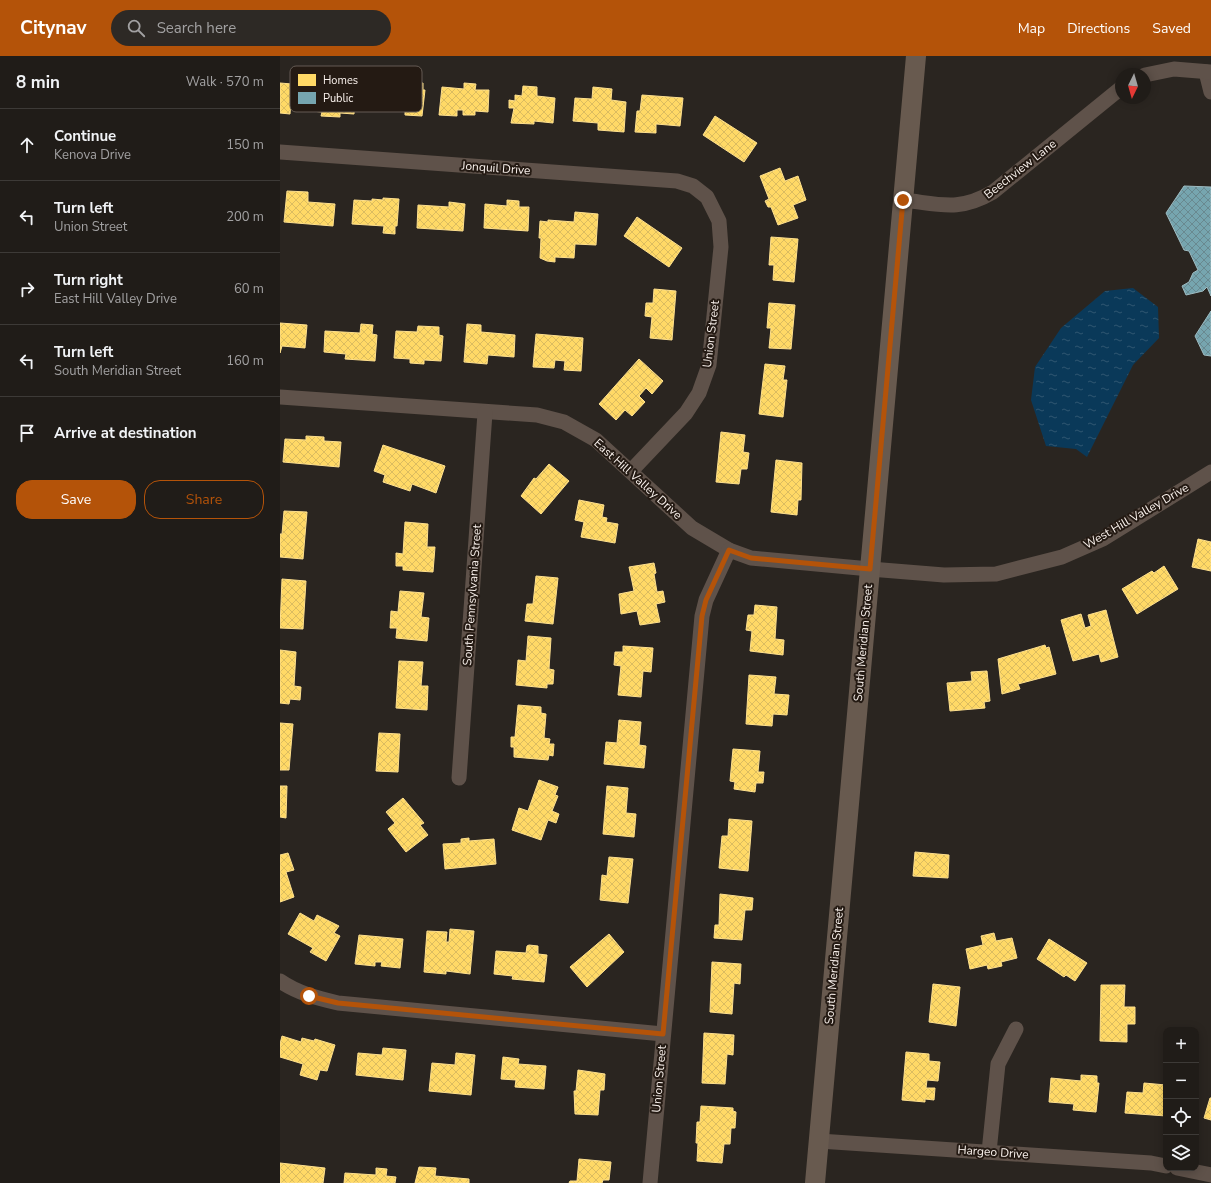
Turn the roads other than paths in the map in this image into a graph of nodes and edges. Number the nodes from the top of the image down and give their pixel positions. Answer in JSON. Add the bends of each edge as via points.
{"nodes":[{"id":1,"x":916,"y":56,"type":"edge"},
{"id":2,"x":1208,"y":72,"type":"edge"},
{"id":3,"x":1151,"y":74,"type":"edge"},
{"id":4,"x":1211,"y":92,"type":"edge"},
{"id":5,"x":1115,"y":93,"type":"edge"},
{"id":6,"x":280,"y":152,"type":"edge"},
{"id":7,"x":707,"y":197,"type":"joint"},
{"id":8,"x":903,"y":200,"type":"junction"},
{"id":9,"x":280,"y":397,"type":"edge"},
{"id":10,"x":485,"y":413,"type":"junction"},
{"id":11,"x":631,"y":471,"type":"junction"},
{"id":12,"x":1211,"y":472,"type":"edge"},
{"id":13,"x":729,"y":550,"type":"junction"},
{"id":14,"x":870,"y":569,"type":"junction"},
{"id":15,"x":459,"y":778,"type":"dead end"},
{"id":16,"x":280,"y":981,"type":"edge"},
{"id":17,"x":1016,"y":1029,"type":"dead end"},
{"id":18,"x":663,"y":1034,"type":"junction"},
{"id":19,"x":819,"y":1141,"type":"junction"},
{"id":20,"x":989,"y":1152,"type":"junction"},
{"id":21,"x":1163,"y":1165,"type":"edge"},
{"id":22,"x":1192,"y":1171,"type":"edge"},
{"id":23,"x":1211,"y":1175,"type":"edge"},
{"id":24,"x":650,"y":1183,"type":"edge"},
{"id":25,"x":815,"y":1183,"type":"edge"}],
"edges":[{"from":1,"to":8,"type":"main road","name":"South Meridian Street"},
{"from":2,"to":3,"type":"street","via":[[1174,69]]},
{"from":2,"to":4,"type":"street"},
{"from":5,"to":8,"type":"street","name":"Beechview Lane","via":[[993,192],[978,201],[958,206]]},
{"from":6,"to":7,"type":"street","name":"Jonquil Drive","via":[[677,181],[693,186]]},
{"from":7,"to":11,"type":"street","name":"Union Street","via":[[719,221],[721,247],[709,365],[699,393],[686,413]]},
{"from":8,"to":14,"type":"main road","name":"South Meridian Street"},
{"from":9,"to":10,"type":"street","name":"East Hill Valley Drive"},
{"from":10,"to":11,"type":"street","name":"East Hill Valley Drive","via":[[537,415],[564,422],[596,440]]},
{"from":10,"to":15,"type":"street","name":"South Pennsylvania Street"},
{"from":11,"to":13,"type":"street","name":"East Hill Valley Drive","via":[[692,528]]},
{"from":12,"to":14,"type":"street","name":"West Hill Valley Drive","via":[[1103,539],[1062,558],[996,574],[944,575]]},
{"from":13,"to":14,"type":"street","name":"East Hill Valley Drive","via":[[751,558]]},
{"from":13,"to":18,"type":"street","name":"Union Street","via":[[706,600],[702,616]]},
{"from":14,"to":19,"type":"main road","name":"South Meridian Street"},
{"from":16,"to":18,"type":"street","via":[[309,996],[338,1003]]},
{"from":17,"to":20,"type":"street","via":[[998,1064]]},
{"from":18,"to":24,"type":"street","name":"Union Street"},
{"from":19,"to":20,"type":"street","name":"Hargeo Drive"},
{"from":19,"to":25,"type":"main road","name":"South Meridian Street"},
{"from":20,"to":21,"type":"street","name":"Hargeo Drive"},
{"from":22,"to":23,"type":"street"}]}
